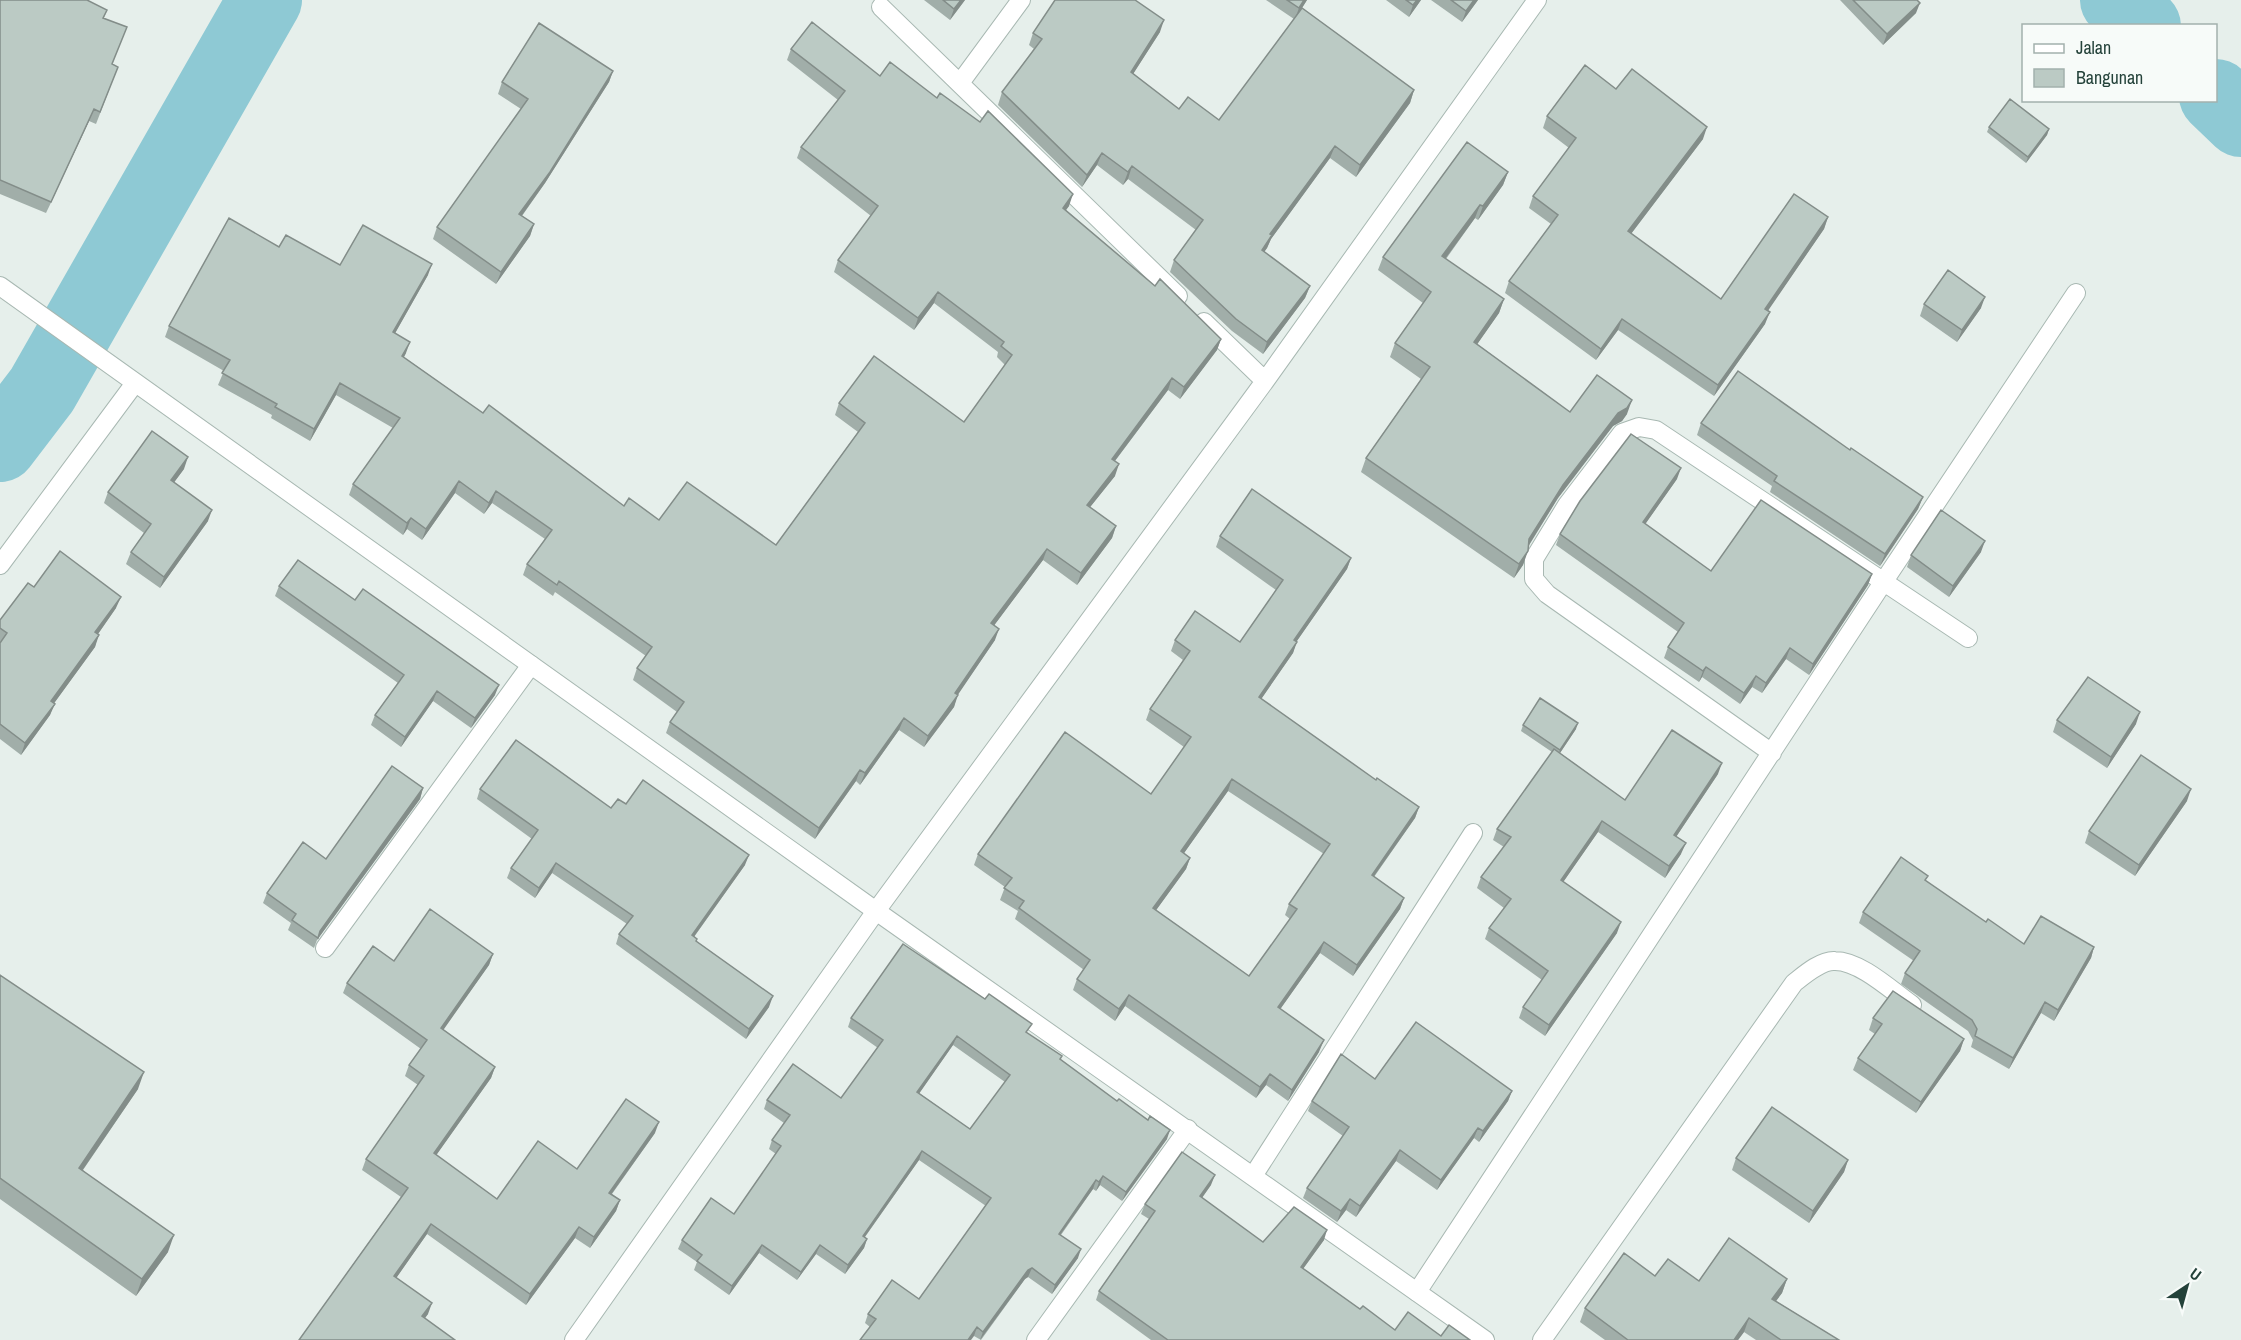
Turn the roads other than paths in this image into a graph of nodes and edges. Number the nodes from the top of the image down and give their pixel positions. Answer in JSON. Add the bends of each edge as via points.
{"nodes":[{"id":1,"x":1021,"y":0,"type":"edge"},
{"id":2,"x":1537,"y":0,"type":"edge"},
{"id":3,"x":881,"y":7,"type":"dead end"},
{"id":4,"x":960,"y":84,"type":"junction"},
{"id":5,"x":0,"y":286,"type":"edge"},
{"id":6,"x":2076,"y":293,"type":"dead end"},
{"id":7,"x":1265,"y":381,"type":"junction"},
{"id":8,"x":135,"y":383,"type":"junction"},
{"id":9,"x":0,"y":566,"type":"edge"},
{"id":10,"x":1884,"y":581,"type":"junction"},
{"id":11,"x":1968,"y":638,"type":"dead end"},
{"id":12,"x":531,"y":665,"type":"junction"},
{"id":13,"x":1772,"y":753,"type":"junction"},
{"id":14,"x":1473,"y":833,"type":"dead end"},
{"id":15,"x":876,"y":911,"type":"junction"},
{"id":16,"x":325,"y":948,"type":"dead end"},
{"id":17,"x":1924,"y":1014,"type":"edge"},
{"id":18,"x":1188,"y":1129,"type":"junction"},
{"id":19,"x":1253,"y":1176,"type":"junction"},
{"id":20,"x":1417,"y":1292,"type":"junction"},
{"id":21,"x":574,"y":1340,"type":"edge"},
{"id":22,"x":1036,"y":1340,"type":"edge"},
{"id":23,"x":1485,"y":1340,"type":"edge"},
{"id":24,"x":1542,"y":1340,"type":"edge"}],
"edges":[{"from":1,"to":4,"type":"street"},
{"from":2,"to":7,"type":"street"},
{"from":3,"to":4,"type":"street"},
{"from":4,"to":7,"type":"street"},
{"from":5,"to":8,"type":"street"},
{"from":6,"to":10,"type":"street"},
{"from":7,"to":15,"type":"street"},
{"from":8,"to":9,"type":"street"},
{"from":8,"to":12,"type":"street"},
{"from":10,"to":11,"type":"street"},
{"from":10,"to":13,"type":"street"},
{"from":10,"to":13,"type":"street","via":[[1656,430],[1638,427],[1622,433],[1567,505],[1534,560],[1534,579],[1547,594]]},
{"from":12,"to":15,"type":"street"},
{"from":12,"to":16,"type":"street"},
{"from":13,"to":20,"type":"street"},
{"from":14,"to":19,"type":"street"},
{"from":15,"to":18,"type":"street"},
{"from":15,"to":21,"type":"street"},
{"from":17,"to":24,"type":"street","via":[[1858,967],[1833,960],[1794,983]]},
{"from":18,"to":19,"type":"street"},
{"from":18,"to":22,"type":"street"},
{"from":19,"to":20,"type":"street"},
{"from":20,"to":23,"type":"street"}]}
